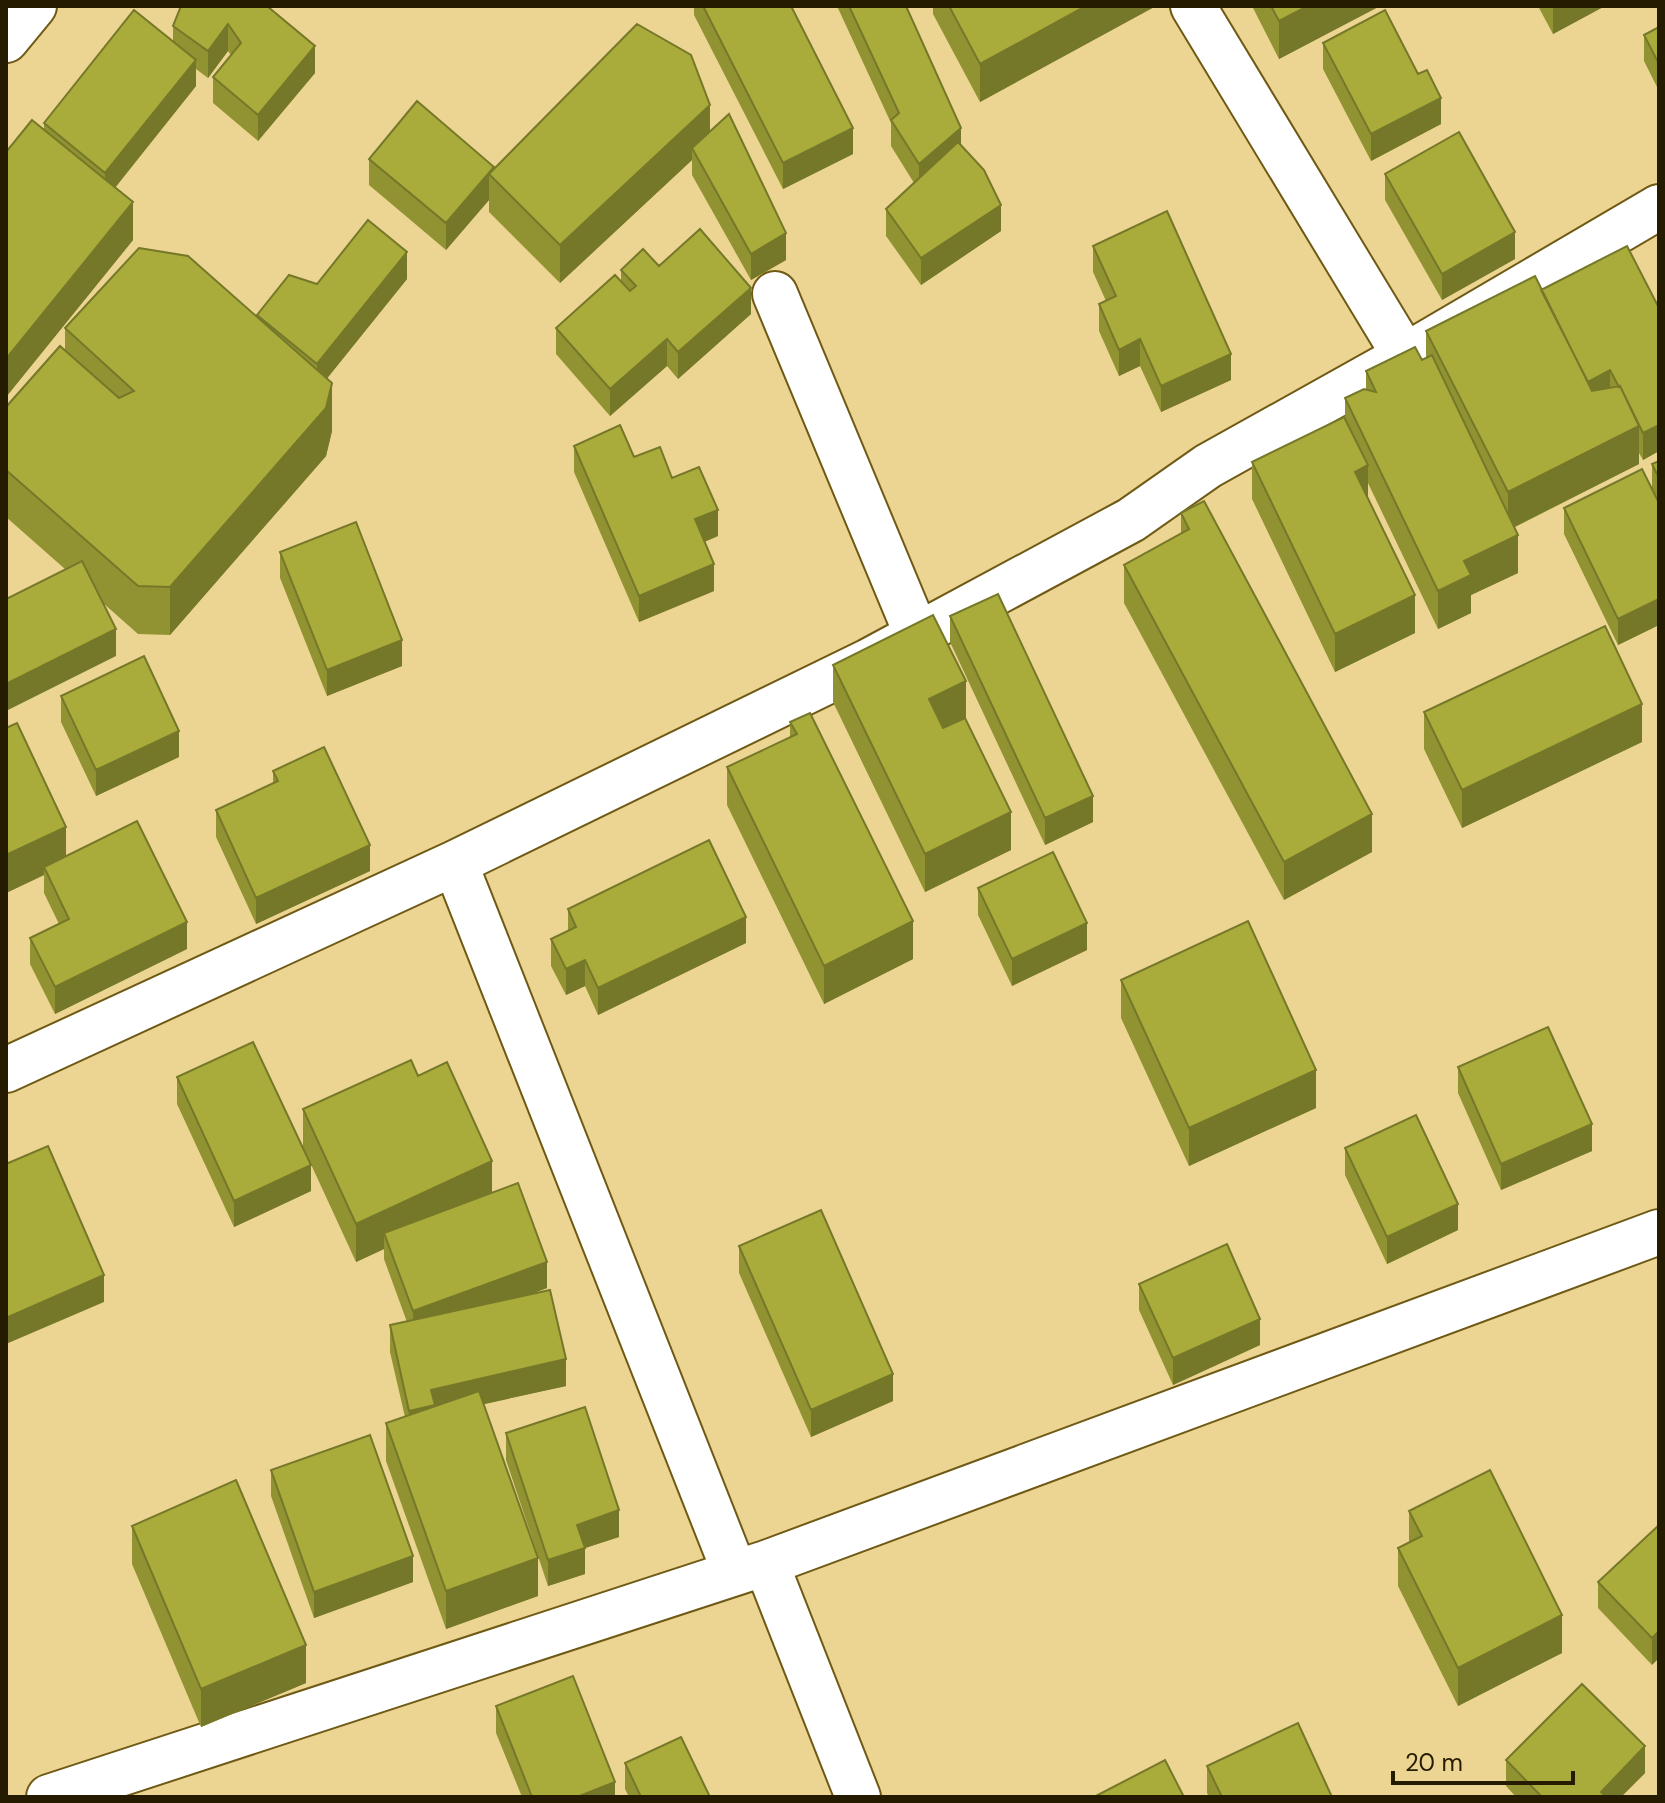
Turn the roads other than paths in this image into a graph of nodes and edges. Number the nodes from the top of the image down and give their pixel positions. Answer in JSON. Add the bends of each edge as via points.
{"nodes":[{"id":1,"x":34,"y":6,"type":"edge"},
{"id":2,"x":1193,"y":6,"type":"edge"},
{"id":3,"x":6,"y":40,"type":"edge"},
{"id":4,"x":1659,"y":207,"type":"edge"},
{"id":5,"x":775,"y":294,"type":"dead end"},
{"id":6,"x":1405,"y":356,"type":"junction"},
{"id":7,"x":917,"y":635,"type":"junction"},
{"id":8,"x":455,"y":863,"type":"junction"},
{"id":9,"x":6,"y":1070,"type":"edge"},
{"id":10,"x":1659,"y":1232,"type":"edge"},
{"id":11,"x":751,"y":1568,"type":"junction"},
{"id":12,"x":49,"y":1797,"type":"edge"},
{"id":13,"x":858,"y":1797,"type":"edge"}],
"edges":[{"from":1,"to":3,"type":"street"},
{"from":2,"to":6,"type":"street"},
{"from":4,"to":6,"type":"street"},
{"from":5,"to":7,"type":"street"},
{"from":6,"to":7,"type":"street","via":[[1208,466],[1131,520]]},
{"from":7,"to":8,"type":"street"},
{"from":8,"to":9,"type":"street"},
{"from":8,"to":11,"type":"street"},
{"from":10,"to":11,"type":"street"},
{"from":11,"to":12,"type":"street"},
{"from":11,"to":13,"type":"street"}]}
